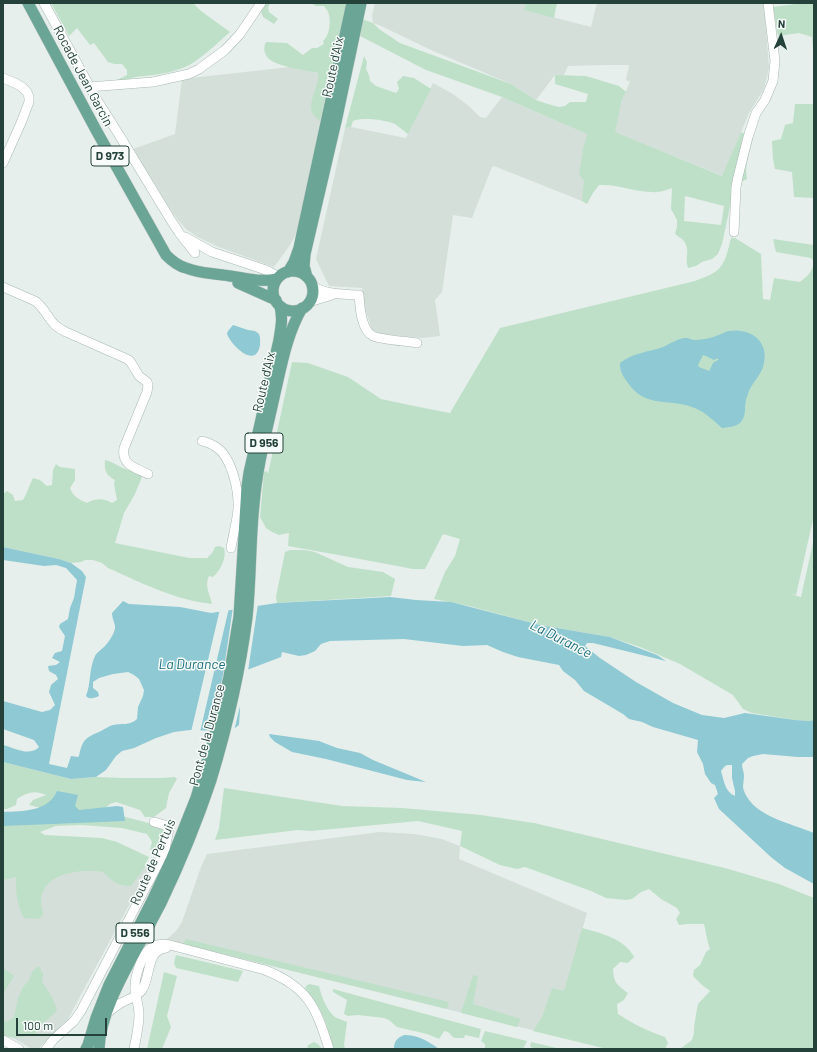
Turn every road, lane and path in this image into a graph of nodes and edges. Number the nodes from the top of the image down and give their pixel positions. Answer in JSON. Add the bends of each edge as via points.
{"nodes":[{"id":1,"x":28,"y":3,"type":"edge"},
{"id":2,"x":44,"y":3,"type":"edge"},
{"id":3,"x":261,"y":3,"type":"edge"},
{"id":4,"x":352,"y":3,"type":"edge"},
{"id":5,"x":361,"y":3,"type":"edge"},
{"id":6,"x":768,"y":3,"type":"edge"},
{"id":7,"x":3,"y":78,"type":"edge"},
{"id":8,"x":89,"y":87,"type":"junction"},
{"id":9,"x":3,"y":163,"type":"edge"},
{"id":10,"x":734,"y":232,"type":"dead end"},
{"id":11,"x":180,"y":234,"type":"junction"},
{"id":12,"x":195,"y":253,"type":"dead end"},
{"id":13,"x":222,"y":274,"type":"junction"},
{"id":14,"x":281,"y":276,"type":"junction"},
{"id":15,"x":309,"y":281,"type":"junction"},
{"id":16,"x":3,"y":287,"type":"edge"},
{"id":17,"x":335,"y":294,"type":"junction"},
{"id":18,"x":278,"y":303,"type":"junction"},
{"id":19,"x":306,"y":305,"type":"junction"},
{"id":20,"x":417,"y":343,"type":"dead end"},
{"id":21,"x":202,"y":441,"type":"dead end"},
{"id":22,"x":148,"y":474,"type":"dead end"},
{"id":23,"x":231,"y":548,"type":"dead end"},
{"id":24,"x":245,"y":584,"type":"junction"},
{"id":25,"x":227,"y":703,"type":"joint"},
{"id":26,"x":192,"y":820,"type":"junction"},
{"id":27,"x":154,"y":822,"type":"dead end"},
{"id":28,"x":136,"y":996,"type":"junction"},
{"id":29,"x":106,"y":1014,"type":"junction"},
{"id":30,"x":3,"y":1040,"type":"edge"},
{"id":31,"x":19,"y":1049,"type":"edge"},
{"id":32,"x":46,"y":1049,"type":"edge"},
{"id":33,"x":86,"y":1049,"type":"edge"},
{"id":34,"x":99,"y":1049,"type":"edge"},
{"id":35,"x":134,"y":1049,"type":"edge"},
{"id":36,"x":329,"y":1049,"type":"edge"}],
"edges":[{"from":1,"to":13,"type":"main road","name":"Rocade Jean Garcin","number":"D 973","via":[[166,255],[186,269]]},
{"from":2,"to":8,"type":"street","name":"Rocade Jean Garcin","number":"D 973"},
{"from":3,"to":8,"type":"street","via":[[240,34],[225,50],[189,74],[153,82]]},
{"from":4,"to":14,"type":"main road","name":"Route d'Aix","via":[[298,252],[294,262]]},
{"from":5,"to":15,"type":"main road","name":"Route d'Aix","via":[[305,254],[304,266]]},
{"from":6,"to":10,"type":"street","via":[[776,61],[775,71],[770,91],[756,113],[748,137],[736,187]]},
{"from":7,"to":9,"type":"street","via":[[22,87],[27,92],[30,102]]},
{"from":8,"to":11,"type":"street","name":"Rocade Jean Garcin","number":"D 973"},
{"from":11,"to":12,"type":"street","name":"Rocade Jean Garcin","number":"D 973"},
{"from":11,"to":14,"type":"street","via":[[212,252]]},
{"from":13,"to":14,"type":"main road","name":"Rocade Jean Garcin","number":"D 973","via":[[267,281]]},
{"from":13,"to":18,"type":"main road","name":"Rocade Jean Garcin","number":"D 973"},
{"from":14,"to":15,"type":"main road","via":[[298,272]]},
{"from":14,"to":18,"type":"main road","via":[[273,287]]},
{"from":15,"to":17,"type":"street","via":[[319,290]]},
{"from":15,"to":19,"type":"main road","via":[[312,294]]},
{"from":16,"to":22,"type":"street","via":[[39,304],[59,328],[127,359],[136,373],[147,382],[147,392],[123,454],[130,465]]},
{"from":17,"to":19,"type":"street"},
{"from":17,"to":20,"type":"street","via":[[359,295],[364,325],[373,336]]},
{"from":18,"to":19,"type":"main road","via":[[293,310]]},
{"from":18,"to":24,"type":"main road","name":"Route d'Aix","number":"D 956","via":[[282,324],[247,487]]},
{"from":19,"to":24,"type":"main road","name":"Route d'Aix","number":"D 956","via":[[292,327],[284,352],[258,474]]},
{"from":21,"to":23,"type":"street","via":[[223,453],[236,484],[238,508]]},
{"from":24,"to":25,"type":"main road","name":"Pont de la Durance","number":"D 956"},
{"from":25,"to":26,"type":"main road","name":"Pont de la Durance","number":"D 556","via":[[212,745]]},
{"from":26,"to":29,"type":"main road","name":"Route de Pertuis","number":"D 556","via":[[169,884]]},
{"from":26,"to":33,"type":"main road","name":"Route de Pertuis","number":"D 556","via":[[109,985]]},
{"from":27,"to":32,"type":"street","via":[[169,829],[159,862],[81,1011]]},
{"from":28,"to":29,"type":"street"},
{"from":28,"to":35,"type":"street","via":[[139,1016]]},
{"from":28,"to":36,"type":"street","via":[[135,982],[139,969],[149,948],[154,946],[170,945],[265,970],[293,984],[307,998],[320,1021]]},
{"from":29,"to":34,"type":"main road","name":"Route de Pertuis","number":"D 556"},
{"from":30,"to":31,"type":"street"}]}
